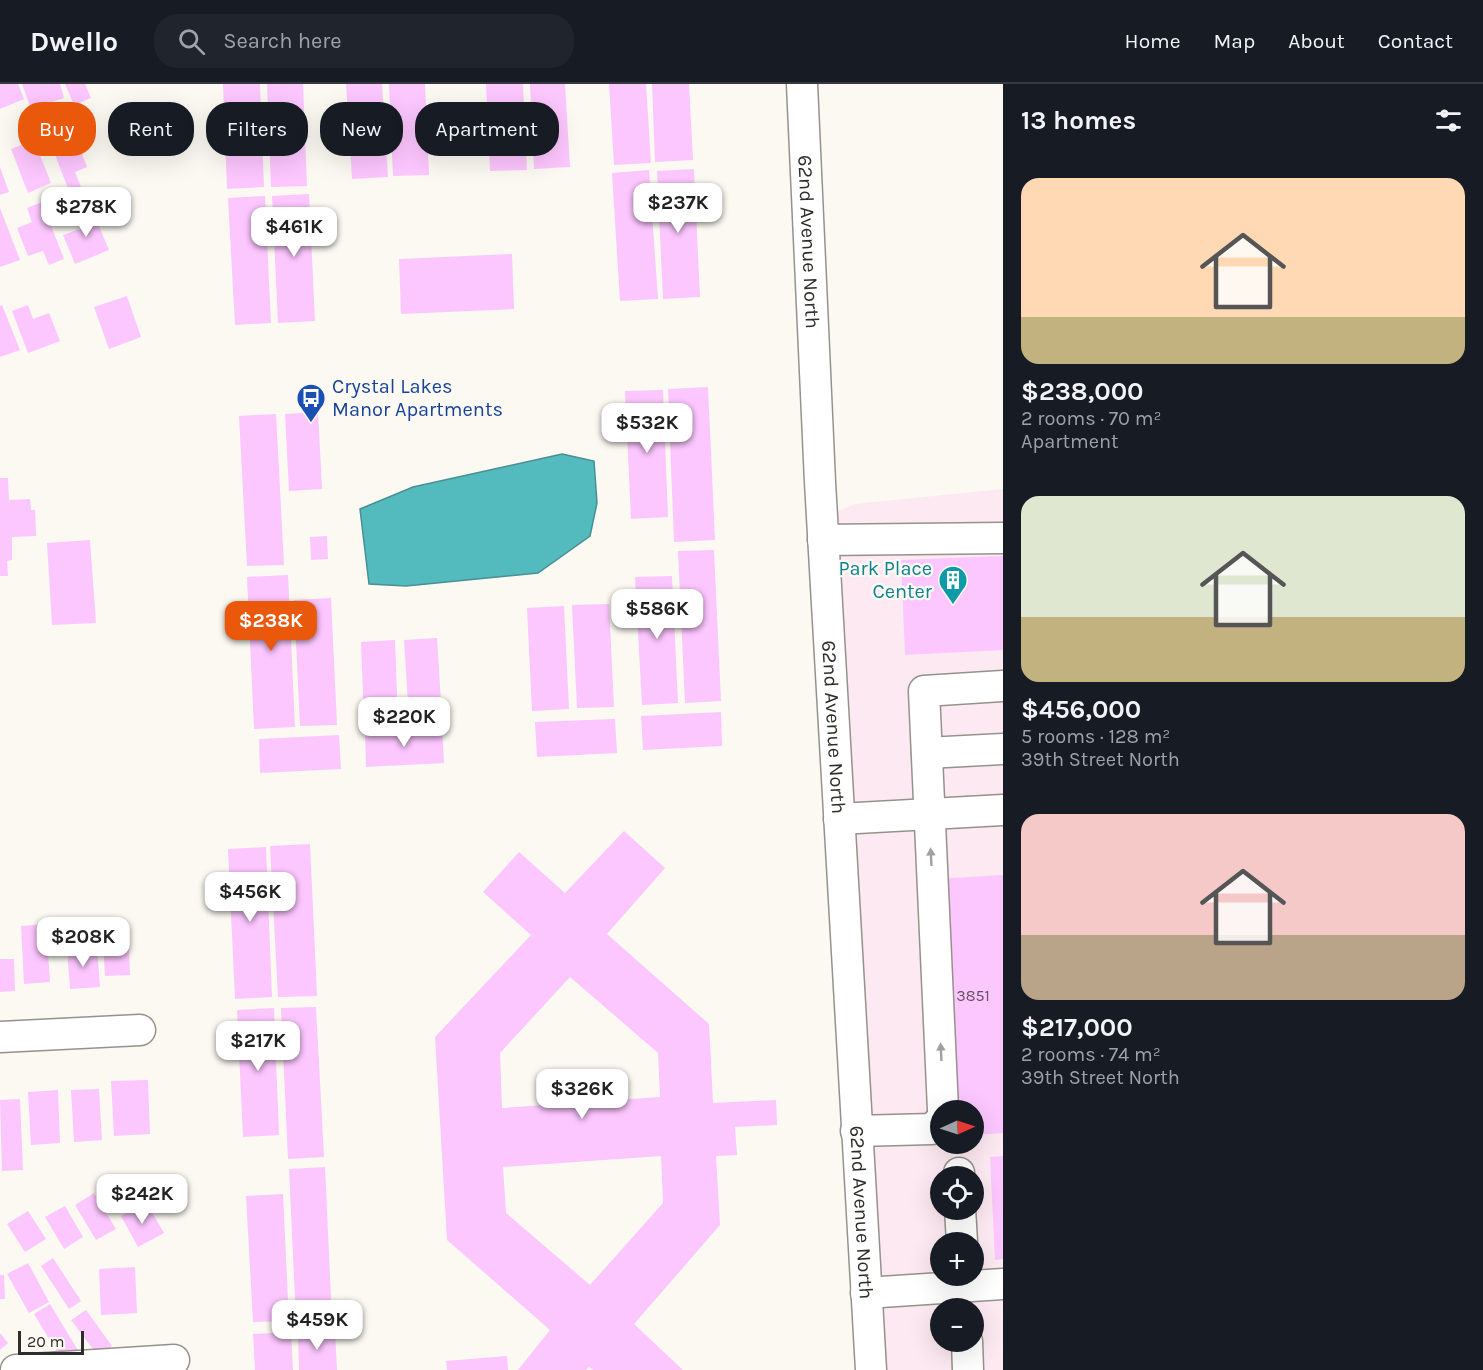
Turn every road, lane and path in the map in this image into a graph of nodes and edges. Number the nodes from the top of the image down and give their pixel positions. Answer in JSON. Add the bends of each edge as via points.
{"nodes":[{"id":1,"x":802,"y":84,"type":"edge"},
{"id":2,"x":1003,"y":538,"type":"edge"},
{"id":3,"x":823,"y":540,"type":"junction"},
{"id":4,"x":1003,"y":686,"type":"edge"},
{"id":5,"x":1003,"y":748,"type":"edge"},
{"id":6,"x":927,"y":753,"type":"junction"},
{"id":7,"x":1003,"y":810,"type":"edge"},
{"id":8,"x":929,"y":814,"type":"junction"},
{"id":9,"x":839,"y":819,"type":"junction"},
{"id":10,"x":140,"y":1030,"type":"dead end"},
{"id":11,"x":0,"y":1037,"type":"edge"},
{"id":12,"x":943,"y":1100,"type":"edge"},
{"id":13,"x":930,"y":1129,"type":"edge"},
{"id":14,"x":856,"y":1131,"type":"junction"},
{"id":15,"x":1003,"y":1284,"type":"edge"},
{"id":16,"x":964,"y":1290,"type":"edge"},
{"id":17,"x":866,"y":1293,"type":"junction"},
{"id":18,"x":967,"y":1352,"type":"edge"},
{"id":19,"x":174,"y":1360,"type":"dead end"},
{"id":20,"x":16,"y":1370,"type":"edge"},
{"id":21,"x":871,"y":1370,"type":"edge"},
{"id":22,"x":968,"y":1370,"type":"edge"}],
"edges":[{"from":1,"to":3,"type":"street","name":"62nd Avenue North"},
{"from":2,"to":3,"type":"street"},
{"from":3,"to":9,"type":"street","name":"62nd Avenue North"},
{"from":4,"to":6,"type":"street","via":[[924,691]]},
{"from":5,"to":6,"type":"street"},
{"from":6,"to":8,"type":"street"},
{"from":7,"to":8,"type":"street"},
{"from":8,"to":9,"type":"street"},
{"from":12,"to":8,"type":"street","one_way":true},
{"from":9,"to":14,"type":"street","name":"62nd Avenue North"},
{"from":10,"to":11,"type":"street"},
{"from":13,"to":14,"type":"street"},
{"from":14,"to":17,"type":"street","name":"62nd Avenue North"},
{"from":15,"to":16,"type":"street"},
{"from":16,"to":17,"type":"street"},
{"from":17,"to":21,"type":"street","name":"62nd Avenue North"},
{"from":18,"to":22,"type":"street"},
{"from":19,"to":20,"type":"street"}]}
